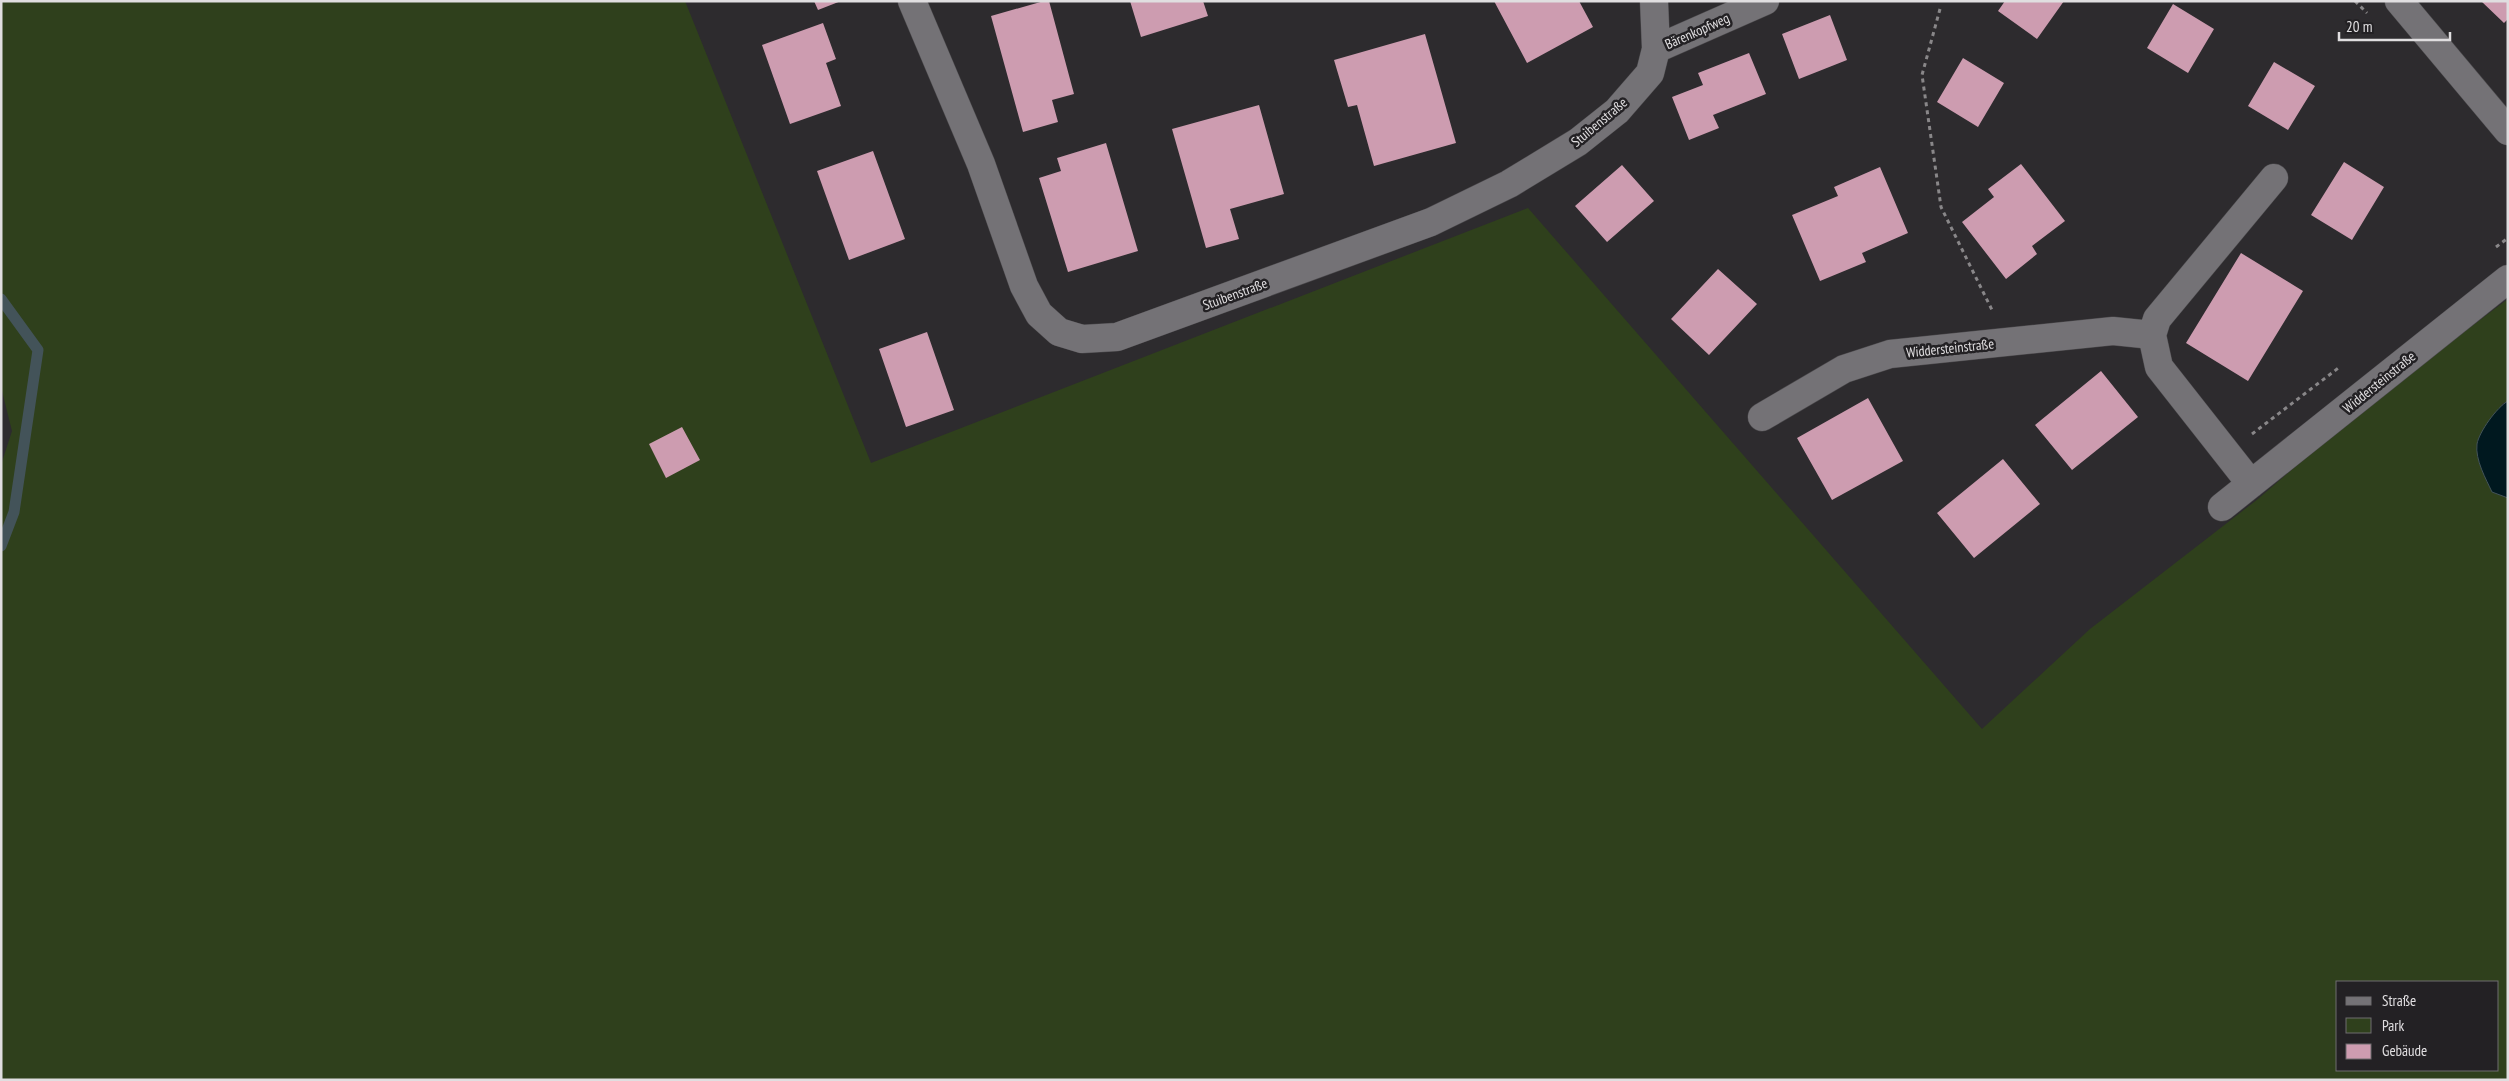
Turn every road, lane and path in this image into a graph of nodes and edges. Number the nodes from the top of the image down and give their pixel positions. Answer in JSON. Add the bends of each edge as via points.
{"nodes":[{"id":1,"x":912,"y":1,"type":"edge"},
{"id":2,"x":1654,"y":1,"type":"edge"},
{"id":3,"x":1765,"y":1,"type":"edge"},
{"id":4,"x":2399,"y":1,"type":"edge"},
{"id":5,"x":1940,"y":9,"type":"dead end"},
{"id":6,"x":1656,"y":49,"type":"junction"},
{"id":7,"x":2508,"y":130,"type":"edge"},
{"id":8,"x":2274,"y":178,"type":"dead end"},
{"id":9,"x":2508,"y":279,"type":"edge"},
{"id":10,"x":2152,"y":335,"type":"junction"},
{"id":11,"x":2008,"y":342,"type":"junction"},
{"id":12,"x":1762,"y":417,"type":"dead end"},
{"id":13,"x":2251,"y":484,"type":"junction"},
{"id":14,"x":2222,"y":507,"type":"dead end"}],
"edges":[{"from":1,"to":6,"type":"street","name":"Stuibenstraße","via":[[981,164],[1024,286],[1039,314],[1059,332],[1082,339],[1117,338],[1431,222],[1509,184],[1578,142],[1616,111],[1650,73]]},
{"from":2,"to":6,"type":"street","name":"Stuibenstraße"},
{"from":3,"to":6,"type":"street","name":"Bärenkopfweg"},
{"from":4,"to":7,"type":"street"},
{"from":5,"to":11,"type":"path","via":[[1922,75],[1941,207]]},
{"from":8,"to":10,"type":"street","via":[[2156,319]]},
{"from":9,"to":13,"type":"street","name":"Widdersteinstraße"},
{"from":10,"to":11,"type":"street","name":"Widdersteinstraße","via":[[2113,331]]},
{"from":10,"to":13,"type":"street","via":[[2159,367]]},
{"from":11,"to":12,"type":"street","name":"Widdersteinstraße","via":[[1890,354],[1844,369]]},
{"from":13,"to":14,"type":"street","name":"Widdersteinstraße"}]}
